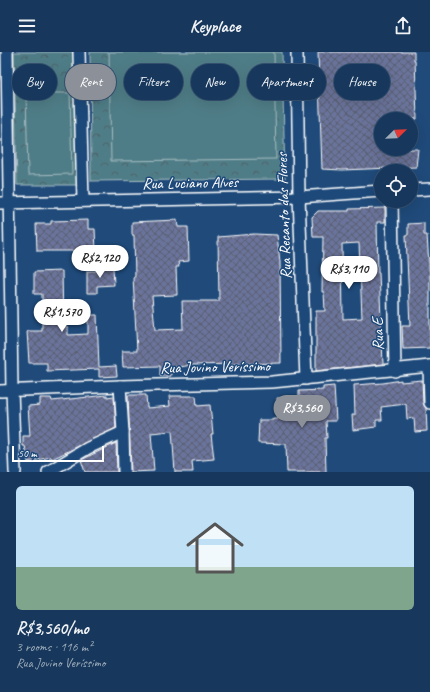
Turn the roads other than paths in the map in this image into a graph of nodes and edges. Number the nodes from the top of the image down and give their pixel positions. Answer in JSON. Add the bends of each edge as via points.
{"nodes":[{"id":1,"x":7,"y":52,"type":"edge"},
{"id":2,"x":79,"y":52,"type":"edge"},
{"id":3,"x":297,"y":52,"type":"edge"},
{"id":4,"x":418,"y":190,"type":"edge"},
{"id":5,"x":430,"y":190,"type":"edge"},
{"id":6,"x":374,"y":192,"type":"edge"},
{"id":7,"x":299,"y":197,"type":"junction"},
{"id":8,"x":83,"y":202,"type":"junction"},
{"id":9,"x":5,"y":203,"type":"edge"},
{"id":10,"x":392,"y":208,"type":"edge"},
{"id":11,"x":429,"y":366,"type":"edge"},
{"id":12,"x":395,"y":371,"type":"junction"},
{"id":13,"x":306,"y":379,"type":"junction"},
{"id":14,"x":120,"y":386,"type":"junction"},
{"id":15,"x":12,"y":390,"type":"junction"},
{"id":16,"x":0,"y":391,"type":"edge"},
{"id":17,"x":430,"y":403,"type":"edge"},
{"id":18,"x":123,"y":432,"type":"junction"},
{"id":19,"x":15,"y":472,"type":"edge"},
{"id":20,"x":48,"y":472,"type":"edge"},
{"id":21,"x":124,"y":472,"type":"edge"}],
"edges":[{"from":1,"to":9,"type":"street"},
{"from":2,"to":8,"type":"street"},
{"from":3,"to":7,"type":"street","name":"Rua Recanto das Flores"},
{"from":4,"to":5,"type":"street"},
{"from":6,"to":7,"type":"street","name":"Rua Luciano Alves"},
{"from":7,"to":8,"type":"street","name":"Rua Luciano Alves"},
{"from":7,"to":13,"type":"street","name":"Rua Recanto das Flores"},
{"from":8,"to":9,"type":"street","name":"Rua Luciano Alves"},
{"from":9,"to":15,"type":"street"},
{"from":10,"to":12,"type":"street","name":"Rua E"},
{"from":11,"to":12,"type":"street","name":"Rua Jovino Veríssimo"},
{"from":11,"to":17,"type":"street"},
{"from":12,"to":13,"type":"street","name":"Rua Jovino Veríssimo"},
{"from":13,"to":14,"type":"street","name":"Rua Jovino Veríssimo"},
{"from":14,"to":15,"type":"street","name":"Rua Jovino Veríssimo"},
{"from":14,"to":18,"type":"street"},
{"from":15,"to":16,"type":"street","name":"Rua Jovino Veríssimo"},
{"from":15,"to":19,"type":"street"},
{"from":18,"to":20,"type":"street","via":[[88,448]]},
{"from":18,"to":21,"type":"street"}]}
